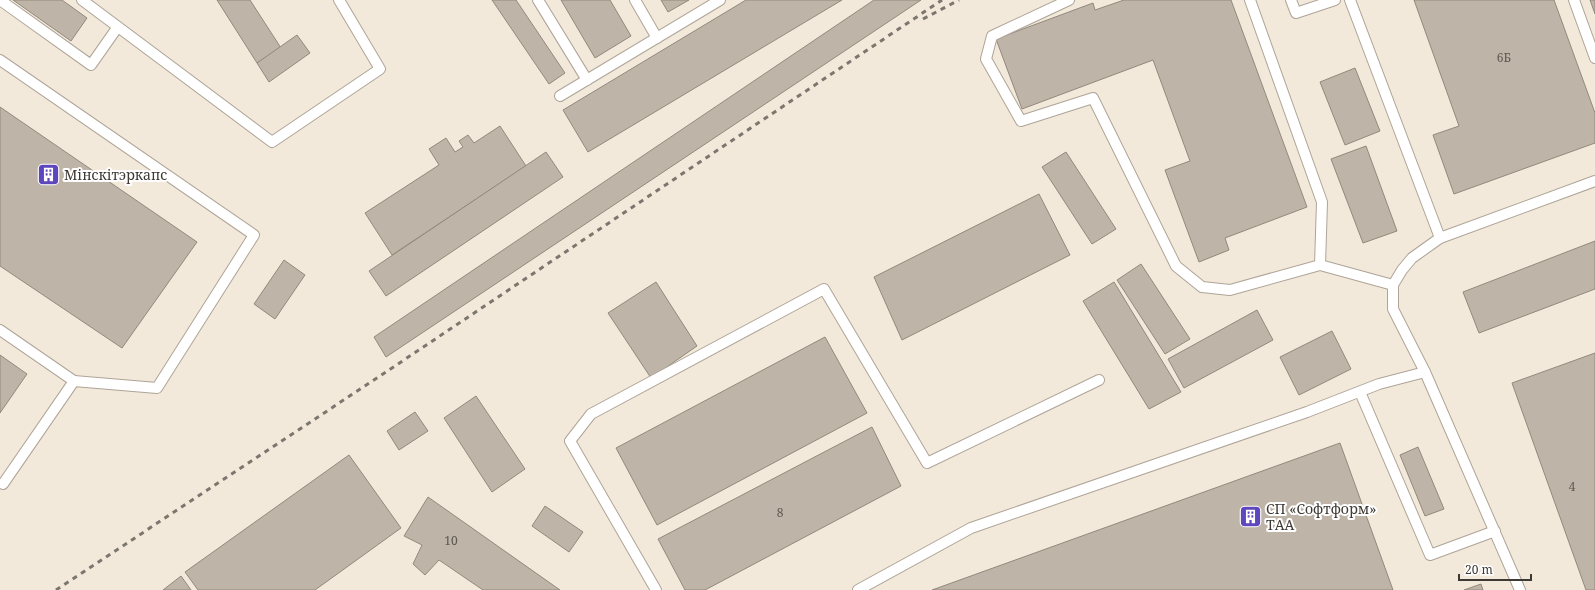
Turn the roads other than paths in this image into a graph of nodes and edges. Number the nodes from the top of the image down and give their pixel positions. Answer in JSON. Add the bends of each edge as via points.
{"nodes":[{"id":1,"x":0,"y":0,"type":"edge"},
{"id":2,"x":82,"y":0,"type":"edge"},
{"id":3,"x":339,"y":0,"type":"edge"},
{"id":4,"x":538,"y":0,"type":"edge"},
{"id":5,"x":635,"y":0,"type":"edge"},
{"id":6,"x":720,"y":0,"type":"edge"},
{"id":7,"x":1069,"y":0,"type":"edge"},
{"id":8,"x":1250,"y":0,"type":"edge"},
{"id":9,"x":1291,"y":0,"type":"edge"},
{"id":10,"x":1335,"y":0,"type":"edge"},
{"id":11,"x":1350,"y":0,"type":"edge"},
{"id":12,"x":1574,"y":0,"type":"edge"},
{"id":13,"x":118,"y":28,"type":"junction"},
{"id":14,"x":657,"y":38,"type":"junction"},
{"id":15,"x":1595,"y":58,"type":"edge"},
{"id":16,"x":0,"y":60,"type":"edge"},
{"id":17,"x":587,"y":80,"type":"junction"},
{"id":18,"x":560,"y":96,"type":"dead end"},
{"id":19,"x":1595,"y":181,"type":"edge"},
{"id":20,"x":1440,"y":238,"type":"junction"},
{"id":21,"x":1320,"y":265,"type":"junction"},
{"id":22,"x":1393,"y":285,"type":"junction"},
{"id":23,"x":0,"y":330,"type":"edge"},
{"id":24,"x":1425,"y":372,"type":"junction"},
{"id":25,"x":1099,"y":380,"type":"dead end"},
{"id":26,"x":74,"y":381,"type":"junction"},
{"id":27,"x":1360,"y":392,"type":"junction"},
{"id":28,"x":3,"y":484,"type":"dead end"},
{"id":29,"x":1494,"y":531,"type":"junction"},
{"id":30,"x":656,"y":590,"type":"edge"},
{"id":31,"x":858,"y":590,"type":"edge"},
{"id":32,"x":1520,"y":590,"type":"edge"}],
"edges":[{"from":1,"to":13,"type":"lane","via":[[91,65]]},
{"from":2,"to":13,"type":"lane"},
{"from":3,"to":13,"type":"lane","via":[[380,69],[272,142]]},
{"from":4,"to":17,"type":"lane"},
{"from":5,"to":14,"type":"lane"},
{"from":6,"to":14,"type":"lane"},
{"from":7,"to":21,"type":"lane","via":[[992,36],[986,59],[1021,121],[1093,98],[1176,266],[1202,287],[1230,290]]},
{"from":8,"to":21,"type":"lane","via":[[1322,202]]},
{"from":9,"to":10,"type":"lane","via":[[1296,13]]},
{"from":11,"to":20,"type":"lane"},
{"from":12,"to":15,"type":"lane"},
{"from":14,"to":17,"type":"lane"},
{"from":16,"to":26,"type":"lane","via":[[254,235],[157,388]]},
{"from":17,"to":18,"type":"lane"},
{"from":19,"to":20,"type":"lane"},
{"from":20,"to":22,"type":"lane","via":[[1412,258]]},
{"from":21,"to":22,"type":"lane"},
{"from":22,"to":24,"type":"lane","via":[[1393,309]]},
{"from":23,"to":26,"type":"lane"},
{"from":24,"to":27,"type":"lane","via":[[1379,384]]},
{"from":24,"to":29,"type":"lane"},
{"from":25,"to":30,"type":"lane","via":[[927,463],[824,289],[591,414],[570,441]]},
{"from":26,"to":28,"type":"lane"},
{"from":27,"to":29,"type":"lane","via":[[1430,555]]},
{"from":27,"to":31,"type":"lane","via":[[971,528]]},
{"from":29,"to":32,"type":"lane"}]}
